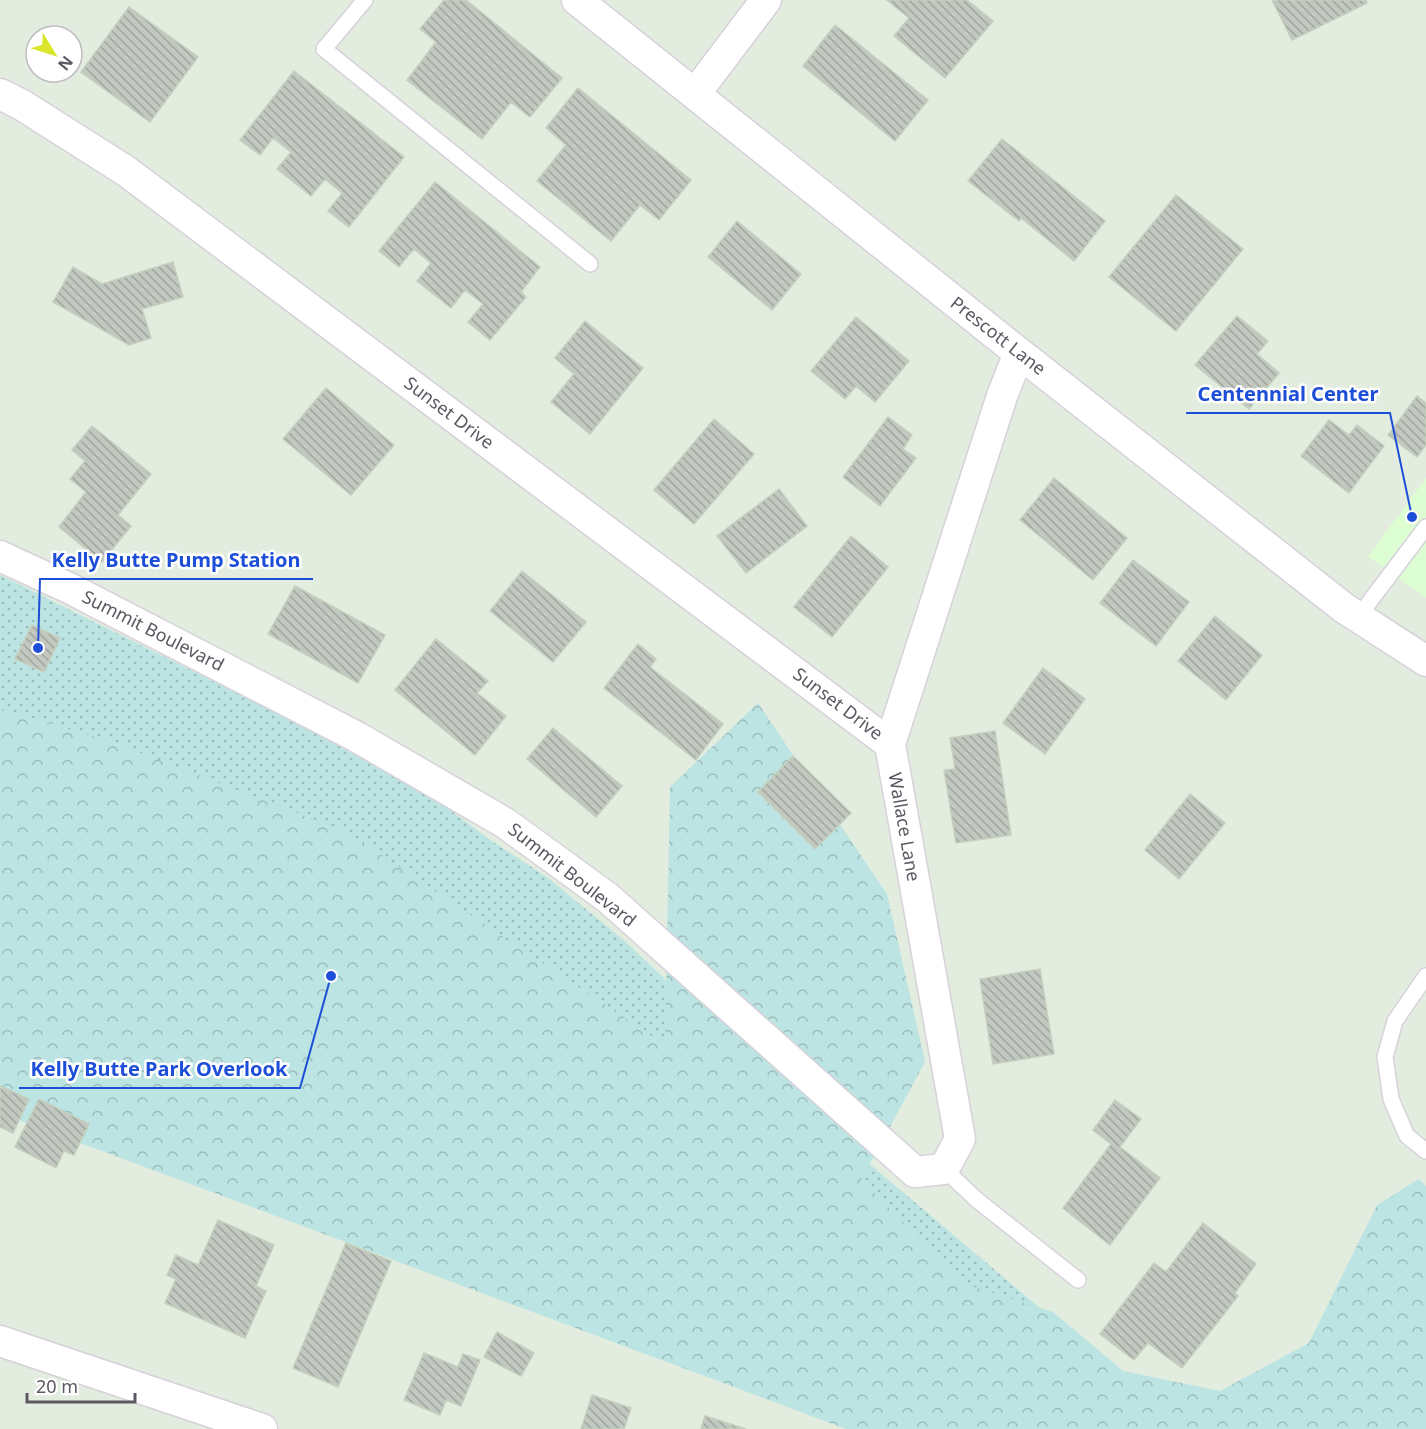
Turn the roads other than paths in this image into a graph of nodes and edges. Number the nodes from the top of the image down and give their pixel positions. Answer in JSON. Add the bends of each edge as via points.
{"nodes":[{"id":1,"x":365,"y":0,"type":"edge"},
{"id":2,"x":577,"y":0,"type":"edge"},
{"id":3,"x":766,"y":0,"type":"edge"},
{"id":4,"x":0,"y":94,"type":"edge"},
{"id":5,"x":694,"y":94,"type":"junction"},
{"id":6,"x":590,"y":264,"type":"dead end"},
{"id":7,"x":1019,"y":353,"type":"junction"},
{"id":8,"x":1426,"y":527,"type":"edge"},
{"id":9,"x":0,"y":556,"type":"edge"},
{"id":10,"x":1358,"y":617,"type":"junction"},
{"id":11,"x":1426,"y":661,"type":"edge"},
{"id":12,"x":890,"y":744,"type":"junction"},
{"id":13,"x":1426,"y":976,"type":"edge"},
{"id":14,"x":1426,"y":1151,"type":"edge"},
{"id":15,"x":944,"y":1169,"type":"junction"},
{"id":16,"x":1078,"y":1280,"type":"dead end"},
{"id":17,"x":0,"y":1341,"type":"edge"},
{"id":18,"x":257,"y":1428,"type":"edge"}],
"edges":[{"from":1,"to":6,"type":"lane","via":[[324,49]]},
{"from":2,"to":5,"type":"street","name":"Prescott Lane"},
{"from":3,"to":5,"type":"street"},
{"from":4,"to":12,"type":"street","name":"Sunset Drive","via":[[126,171]]},
{"from":5,"to":7,"type":"street","name":"Prescott Lane"},
{"from":7,"to":10,"type":"street","name":"Prescott Lane"},
{"from":7,"to":12,"type":"street","name":"Wallace Lane"},
{"from":8,"to":10,"type":"lane"},
{"from":9,"to":15,"type":"street","name":"Summit Boulevard","via":[[357,737],[505,823],[608,898],[915,1172]]},
{"from":10,"to":11,"type":"street","name":"Prescott Lane"},
{"from":12,"to":15,"type":"street","name":"Wallace Lane","via":[[960,1139]]},
{"from":13,"to":14,"type":"lane","via":[[1395,1021],[1385,1058],[1391,1099],[1407,1136]]},
{"from":15,"to":16,"type":"lane"},
{"from":17,"to":18,"type":"street"}]}
